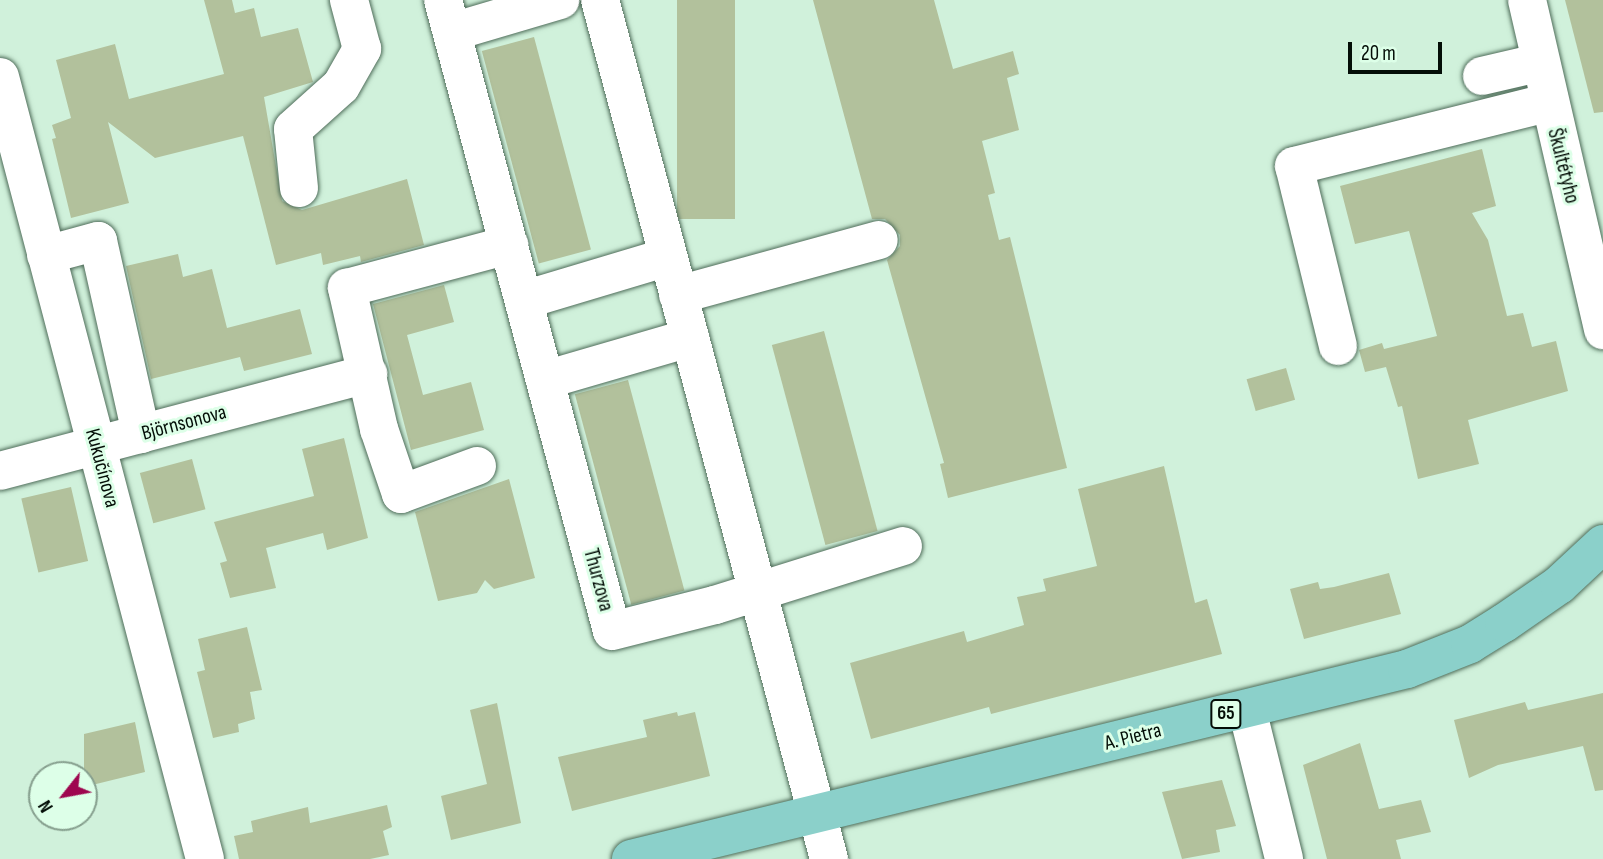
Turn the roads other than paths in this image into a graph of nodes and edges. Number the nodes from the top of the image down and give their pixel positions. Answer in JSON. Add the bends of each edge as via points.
{"nodes":[{"id":1,"x":349,"y":0,"type":"edge"},
{"id":2,"x":560,"y":0,"type":"edge"},
{"id":3,"x":600,"y":0,"type":"edge"},
{"id":4,"x":1527,"y":0,"type":"edge"},
{"id":5,"x":448,"y":16,"type":"edge"},
{"id":6,"x":1538,"y":63,"type":"junction"},
{"id":7,"x":1482,"y":76,"type":"dead end"},
{"id":8,"x":0,"y":77,"type":"edge"},
{"id":9,"x":1547,"y":103,"type":"junction"},
{"id":10,"x":299,"y":188,"type":"dead end"},
{"id":11,"x":879,"y":240,"type":"dead end"},
{"id":12,"x":509,"y":245,"type":"junction"},
{"id":13,"x":46,"y":255,"type":"junction"},
{"id":14,"x":667,"y":257,"type":"junction"},
{"id":15,"x":677,"y":295,"type":"junction"},
{"id":16,"x":524,"y":300,"type":"junction"},
{"id":17,"x":1603,"y":330,"type":"edge"},
{"id":18,"x":690,"y":338,"type":"junction"},
{"id":19,"x":1338,"y":346,"type":"dead end"},
{"id":20,"x":368,"y":374,"type":"junction"},
{"id":21,"x":545,"y":380,"type":"junction"},
{"id":22,"x":141,"y":435,"type":"junction"},
{"id":23,"x":96,"y":447,"type":"junction"},
{"id":24,"x":477,"y":466,"type":"dead end"},
{"id":25,"x":0,"y":471,"type":"edge"},
{"id":26,"x":1603,"y":544,"type":"edge"},
{"id":27,"x":902,"y":546,"type":"dead end"},
{"id":28,"x":760,"y":590,"type":"junction"},
{"id":29,"x":1247,"y":709,"type":"junction"},
{"id":30,"x":817,"y":813,"type":"junction"},
{"id":31,"x":205,"y":859,"type":"edge"},
{"id":32,"x":631,"y":859,"type":"edge"},
{"id":33,"x":829,"y":859,"type":"edge"},
{"id":34,"x":1284,"y":859,"type":"edge"}],
"edges":[{"from":1,"to":10,"type":"street","via":[[362,49],[341,86],[293,130]]},
{"from":2,"to":5,"type":"street","name":"Thurzova"},
{"from":3,"to":14,"type":"street"},
{"from":4,"to":6,"type":"street","name":"Škultétyho"},
{"from":5,"to":12,"type":"street","name":"Thurzova"},
{"from":6,"to":7,"type":"street"},
{"from":6,"to":9,"type":"street","name":"Škultétyho"},
{"from":8,"to":13,"type":"street","name":"Kukučínova"},
{"from":9,"to":17,"type":"street","name":"Škultétyho"},
{"from":9,"to":19,"type":"street","via":[[1294,166]]},
{"from":11,"to":15,"type":"street"},
{"from":12,"to":16,"type":"street","name":"Thurzova"},
{"from":12,"to":20,"type":"street","via":[[346,288]]},
{"from":13,"to":22,"type":"street","via":[[97,241]]},
{"from":13,"to":23,"type":"street","name":"Kukučínova"},
{"from":14,"to":15,"type":"street"},
{"from":14,"to":16,"type":"street"},
{"from":15,"to":18,"type":"street"},
{"from":16,"to":21,"type":"street","name":"Thurzova"},
{"from":18,"to":21,"type":"street"},
{"from":18,"to":28,"type":"street"},
{"from":20,"to":22,"type":"street","name":"Björnsonova"},
{"from":20,"to":24,"type":"street","via":[[401,494]]},
{"from":21,"to":28,"type":"street","name":"Thurzova","via":[[612,631]]},
{"from":22,"to":23,"type":"street","name":"Björnsonova"},
{"from":23,"to":25,"type":"street","name":"Björnsonova"},
{"from":23,"to":31,"type":"street","name":"Kukučínova"},
{"from":26,"to":29,"type":"main road","name":"A. Pietra","number":"65","via":[[1559,585],[1470,644],[1407,669]]},
{"from":27,"to":28,"type":"street","name":"Thurzova"},
{"from":28,"to":30,"type":"street"},
{"from":29,"to":30,"type":"main road","name":"A. Pietra","number":"65"},
{"from":29,"to":34,"type":"street"},
{"from":30,"to":32,"type":"main road","name":"A. Pietra","number":"65"},
{"from":30,"to":33,"type":"street"}]}
